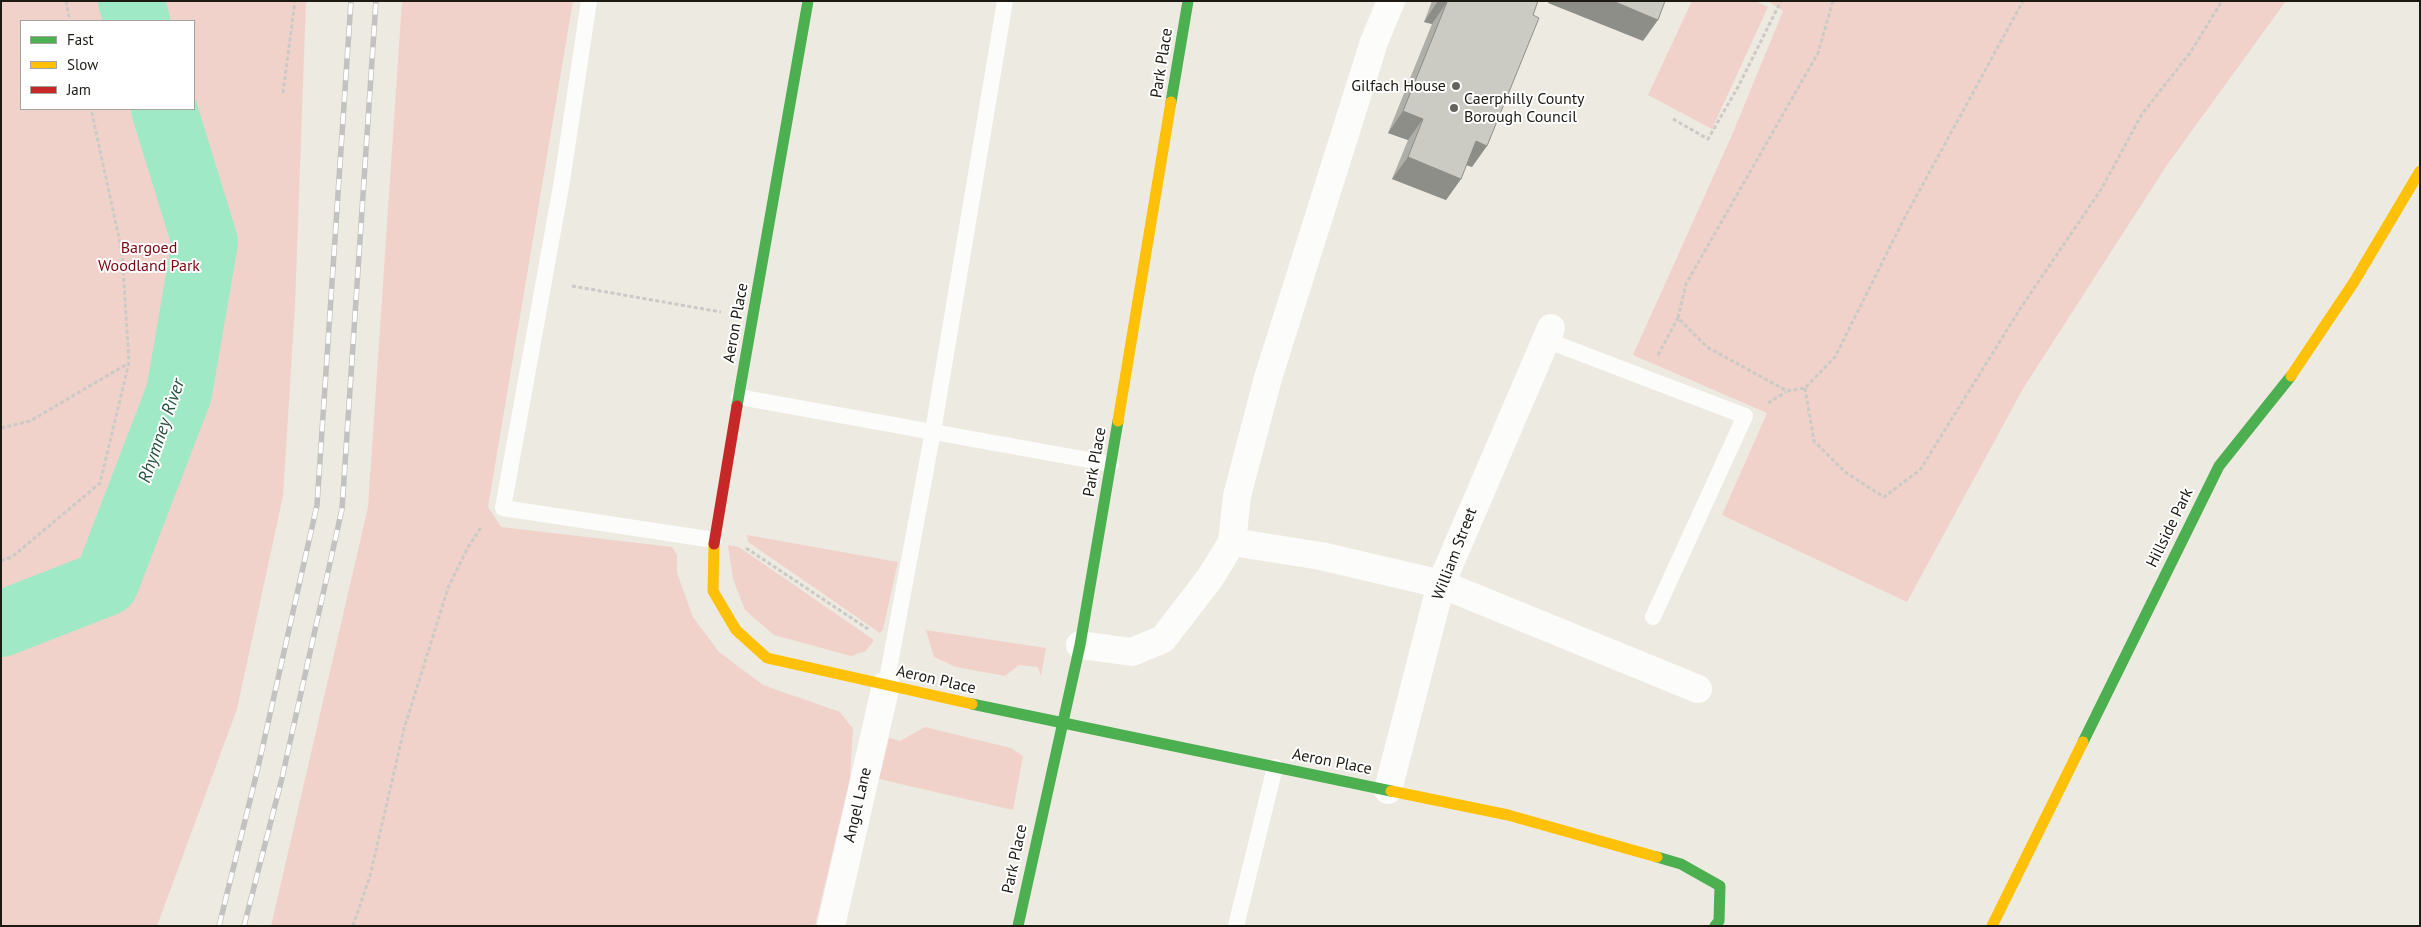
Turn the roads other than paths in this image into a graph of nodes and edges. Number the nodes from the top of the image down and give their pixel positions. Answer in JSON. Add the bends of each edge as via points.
{"nodes":[{"id":1,"x":589,"y":1,"type":"edge"},
{"id":2,"x":808,"y":1,"type":"edge"},
{"id":3,"x":1005,"y":1,"type":"edge"},
{"id":4,"x":1188,"y":1,"type":"edge"},
{"id":5,"x":1391,"y":1,"type":"edge"},
{"id":6,"x":2420,"y":171,"type":"edge"},
{"id":7,"x":1548,"y":334,"type":"joint"},
{"id":8,"x":739,"y":397,"type":"junction"},
{"id":9,"x":933,"y":432,"type":"junction"},
{"id":10,"x":1111,"y":464,"type":"junction"},
{"id":11,"x":715,"y":534,"type":"junction"},
{"id":12,"x":1232,"y":542,"type":"junction"},
{"id":13,"x":1440,"y":584,"type":"junction"},
{"id":14,"x":1653,"y":617,"type":"dead end"},
{"id":15,"x":1080,"y":645,"type":"junction"},
{"id":16,"x":886,"y":685,"type":"junction"},
{"id":17,"x":1698,"y":689,"type":"dead end"},
{"id":18,"x":1060,"y":724,"type":"junction"},
{"id":19,"x":1275,"y":767,"type":"junction"},
{"id":20,"x":1388,"y":790,"type":"junction"},
{"id":21,"x":831,"y":926,"type":"edge"},
{"id":22,"x":1018,"y":926,"type":"edge"},
{"id":23,"x":1236,"y":926,"type":"edge"},
{"id":24,"x":1715,"y":926,"type":"edge"},
{"id":25,"x":1992,"y":926,"type":"edge"}],
"edges":[{"from":1,"to":11,"type":"lane","via":[[562,181],[503,508]]},
{"from":2,"to":8,"type":"street","name":"Aeron Place"},
{"from":3,"to":9,"type":"lane"},
{"from":4,"to":10,"type":"street","name":"Park Place"},
{"from":5,"to":12,"type":"street","via":[[1374,42],[1268,378],[1237,496]]},
{"from":6,"to":25,"type":"street","name":"Hillside Park","via":[[2354,282],[2304,355],[2219,466]]},
{"from":7,"to":13,"type":"street","name":"William Street"},
{"from":7,"to":14,"type":"lane","via":[[1646,378],[1745,416]]},
{"from":8,"to":9,"type":"lane"},
{"from":8,"to":11,"type":"street","name":"Aeron Place"},
{"from":9,"to":10,"type":"lane"},
{"from":9,"to":16,"type":"lane"},
{"from":10,"to":15,"type":"street","name":"Park Place"},
{"from":11,"to":16,"type":"street","name":"Aeron Place","via":[[713,591],[736,630],[767,658]]},
{"from":12,"to":13,"type":"street","via":[[1321,556]]},
{"from":12,"to":15,"type":"street","via":[[1210,578],[1163,639],[1132,652]]},
{"from":13,"to":17,"type":"street"},
{"from":13,"to":20,"type":"street","name":"William Street"},
{"from":15,"to":18,"type":"street","name":"Park Place"},
{"from":16,"to":18,"type":"street","name":"Aeron Place"},
{"from":16,"to":21,"type":"street","name":"Angel Lane"},
{"from":18,"to":19,"type":"street","name":"Aeron Place"},
{"from":18,"to":22,"type":"street","name":"Park Place"},
{"from":19,"to":20,"type":"street","name":"Aeron Place"},
{"from":19,"to":23,"type":"lane"},
{"from":20,"to":24,"type":"street","name":"Aeron Place","via":[[1508,814],[1682,864],[1720,886],[1719,921]]}]}
